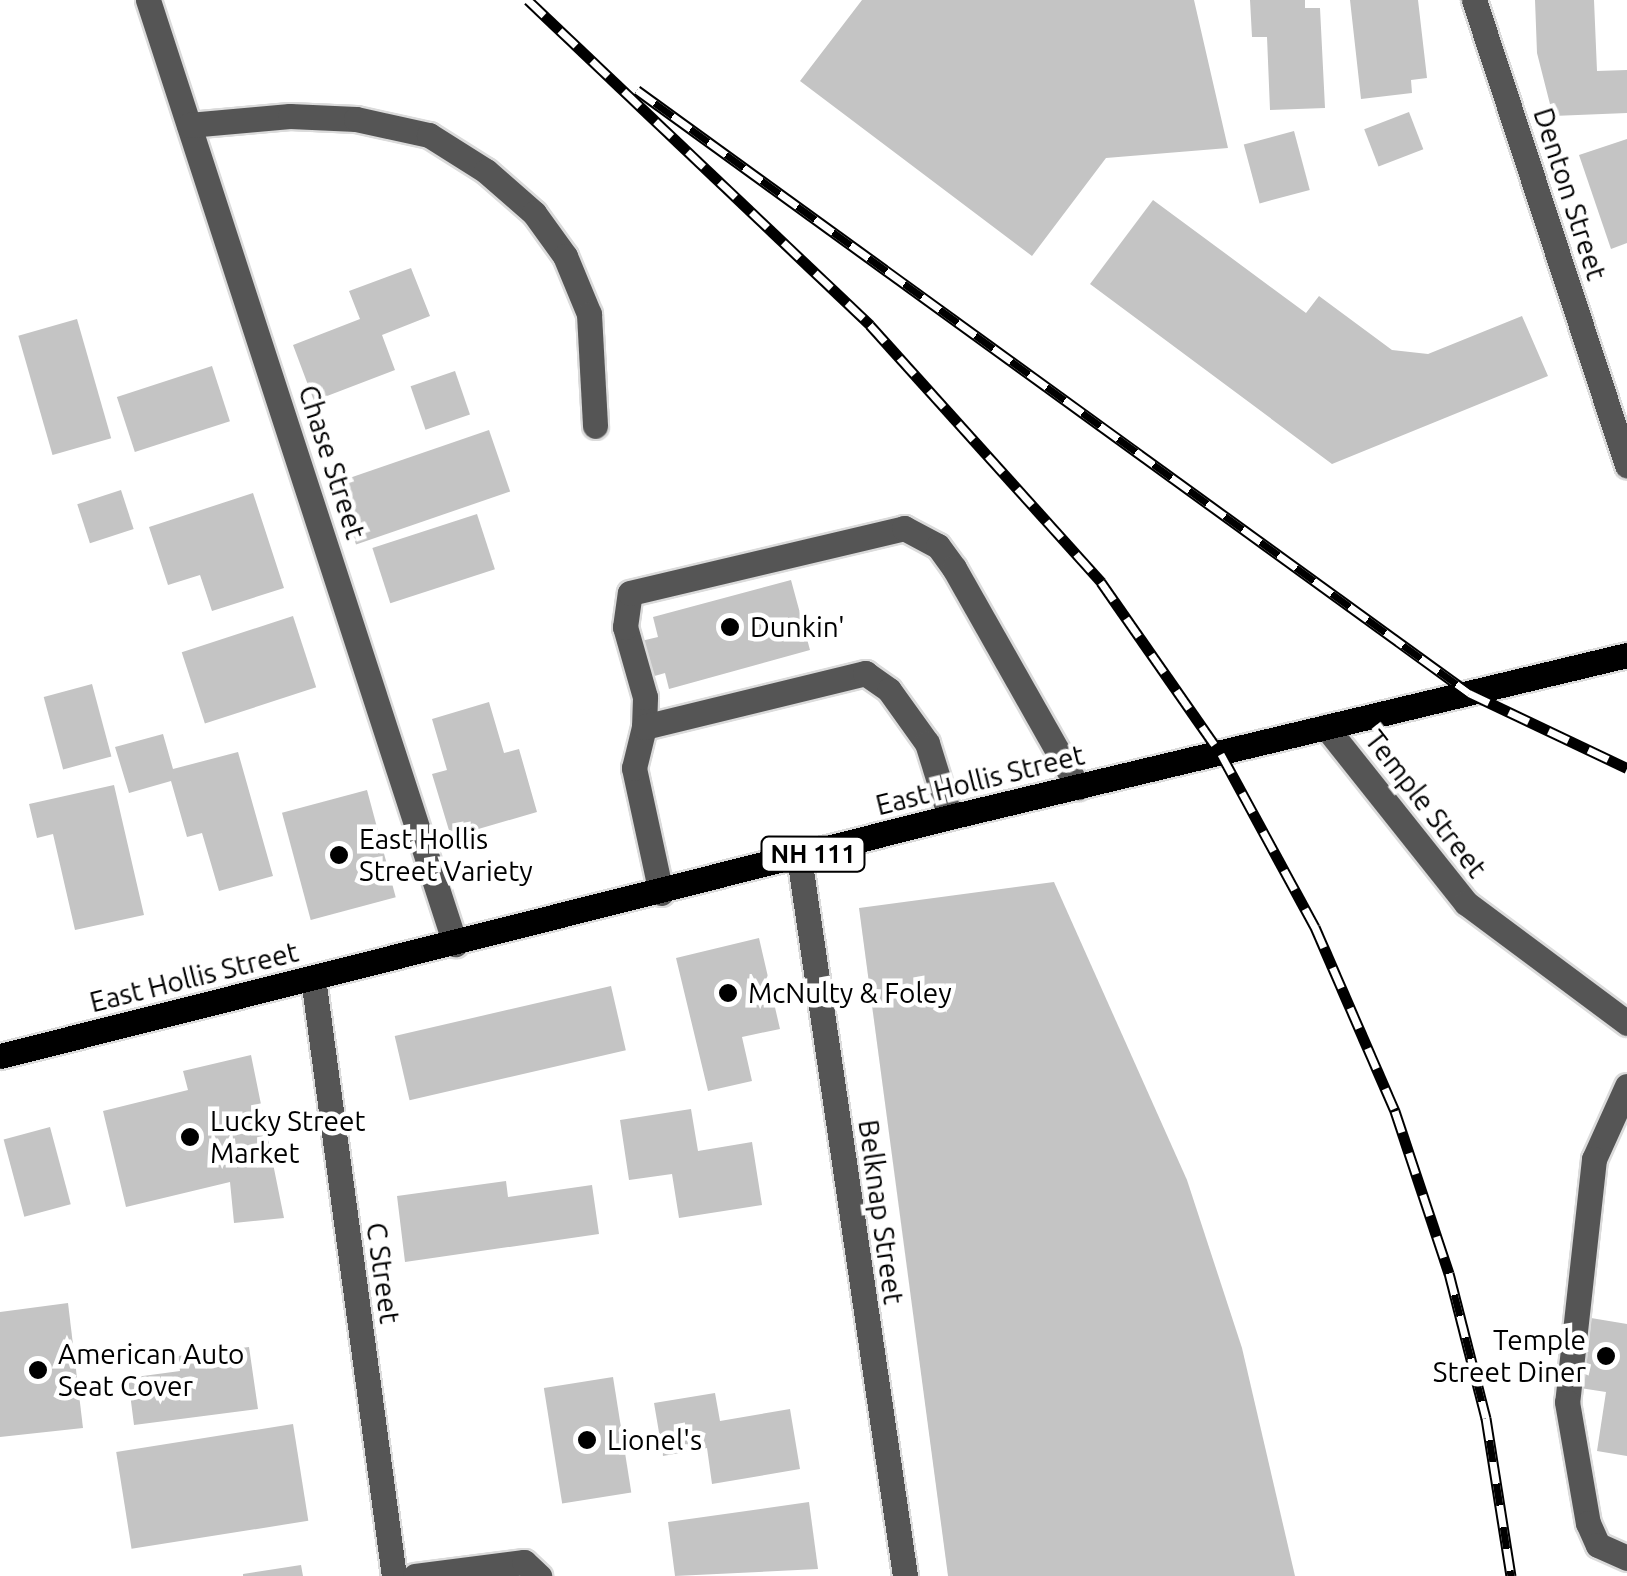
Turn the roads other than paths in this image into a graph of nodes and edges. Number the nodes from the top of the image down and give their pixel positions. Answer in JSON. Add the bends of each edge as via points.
{"nodes":[{"id":1,"x":148,"y":0,"type":"edge"},
{"id":2,"x":1474,"y":0,"type":"edge"},
{"id":3,"x":189,"y":125,"type":"junction"},
{"id":4,"x":594,"y":426,"type":"dead end"},
{"id":5,"x":1627,"y":465,"type":"edge"},
{"id":6,"x":1627,"y":655,"type":"edge"},
{"id":7,"x":644,"y":727,"type":"junction"},
{"id":8,"x":1326,"y":727,"type":"junction"},
{"id":9,"x":1078,"y":787,"type":"junction"},
{"id":10,"x":950,"y":817,"type":"junction"},
{"id":11,"x":799,"y":857,"type":"junction"},
{"id":12,"x":662,"y":892,"type":"junction"},
{"id":13,"x":455,"y":944,"type":"junction"},
{"id":14,"x":313,"y":978,"type":"junction"},
{"id":15,"x":1627,"y":1022,"type":"edge"},
{"id":16,"x":0,"y":1056,"type":"edge"},
{"id":17,"x":1627,"y":1086,"type":"edge"},
{"id":18,"x":1627,"y":1558,"type":"edge"},
{"id":19,"x":394,"y":1576,"type":"edge"},
{"id":20,"x":415,"y":1576,"type":"edge"},
{"id":21,"x":539,"y":1576,"type":"edge"},
{"id":22,"x":904,"y":1576,"type":"edge"}],
"edges":[{"from":1,"to":3,"type":"street","name":"Chase Street"},
{"from":2,"to":5,"type":"street","name":"Denton Street"},
{"from":3,"to":4,"type":"street","via":[[356,118],[429,135],[486,171],[534,212],[565,256],[589,314]]},
{"from":3,"to":13,"type":"street","name":"Chase Street"},
{"from":6,"to":8,"type":"main road","name":"East Hollis Street","number":"NH 111"},
{"from":7,"to":9,"type":"street","via":[[645,697],[625,627],[630,592],[904,528],[938,546],[954,568]]},
{"from":7,"to":10,"type":"street","via":[[865,674],[889,690],[927,744]]},
{"from":7,"to":12,"type":"street","via":[[634,768]]},
{"from":8,"to":9,"type":"main road","name":"East Hollis Street","number":"NH 111"},
{"from":8,"to":15,"type":"street","name":"Temple Street","via":[[1466,903]]},
{"from":9,"to":10,"type":"main road","name":"East Hollis Street","number":"NH 111"},
{"from":10,"to":11,"type":"main road","name":"East Hollis Street","number":"NH 111"},
{"from":11,"to":12,"type":"main road","name":"East Hollis Street","number":"NH 111"},
{"from":11,"to":22,"type":"street","name":"Belknap Street"},
{"from":12,"to":13,"type":"main road","name":"East Hollis Street","number":"NH 111"},
{"from":13,"to":14,"type":"main road","name":"East Hollis Street","number":"NH 111"},
{"from":14,"to":16,"type":"main road","name":"East Hollis Street","number":"NH 111"},
{"from":14,"to":19,"type":"street","name":"C Street"},
{"from":17,"to":18,"type":"street","via":[[1594,1159],[1567,1402],[1588,1523],[1598,1544]]},
{"from":20,"to":21,"type":"street","via":[[524,1562]]}]}
